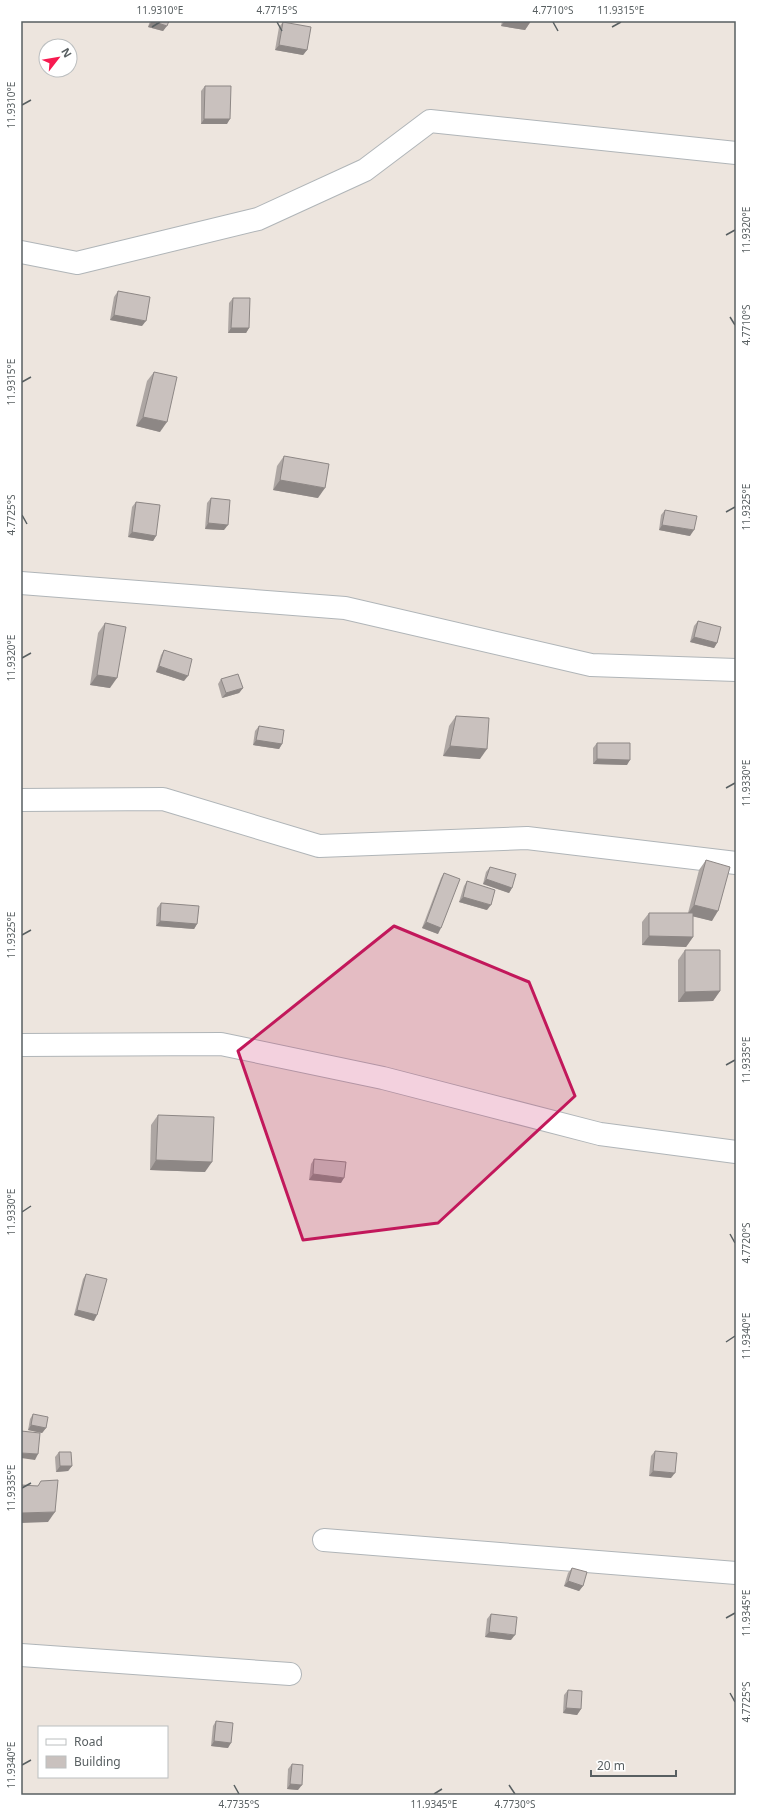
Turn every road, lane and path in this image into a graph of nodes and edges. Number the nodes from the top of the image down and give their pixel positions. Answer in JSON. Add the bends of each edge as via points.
{"nodes":[{"id":1,"x":736,"y":153,"type":"edge"},
{"id":2,"x":21,"y":252,"type":"edge"},
{"id":3,"x":21,"y":583,"type":"edge"},
{"id":4,"x":736,"y":670,"type":"edge"},
{"id":5,"x":21,"y":800,"type":"edge"},
{"id":6,"x":736,"y":863,"type":"edge"},
{"id":7,"x":21,"y":1045,"type":"edge"},
{"id":8,"x":736,"y":1152,"type":"edge"},
{"id":9,"x":324,"y":1540,"type":"dead end"},
{"id":10,"x":736,"y":1573,"type":"edge"},
{"id":11,"x":21,"y":1655,"type":"edge"},
{"id":12,"x":290,"y":1674,"type":"dead end"}],
"edges":[{"from":1,"to":2,"type":"street","via":[[430,121],[365,170],[258,219],[77,263]]},
{"from":3,"to":4,"type":"street","via":[[345,608],[591,665]]},
{"from":5,"to":6,"type":"street","via":[[163,799],[319,846],[527,838]]},
{"from":7,"to":8,"type":"street","via":[[221,1044],[383,1078],[600,1134]]},
{"from":9,"to":10,"type":"street"},
{"from":11,"to":12,"type":"street"}]}
